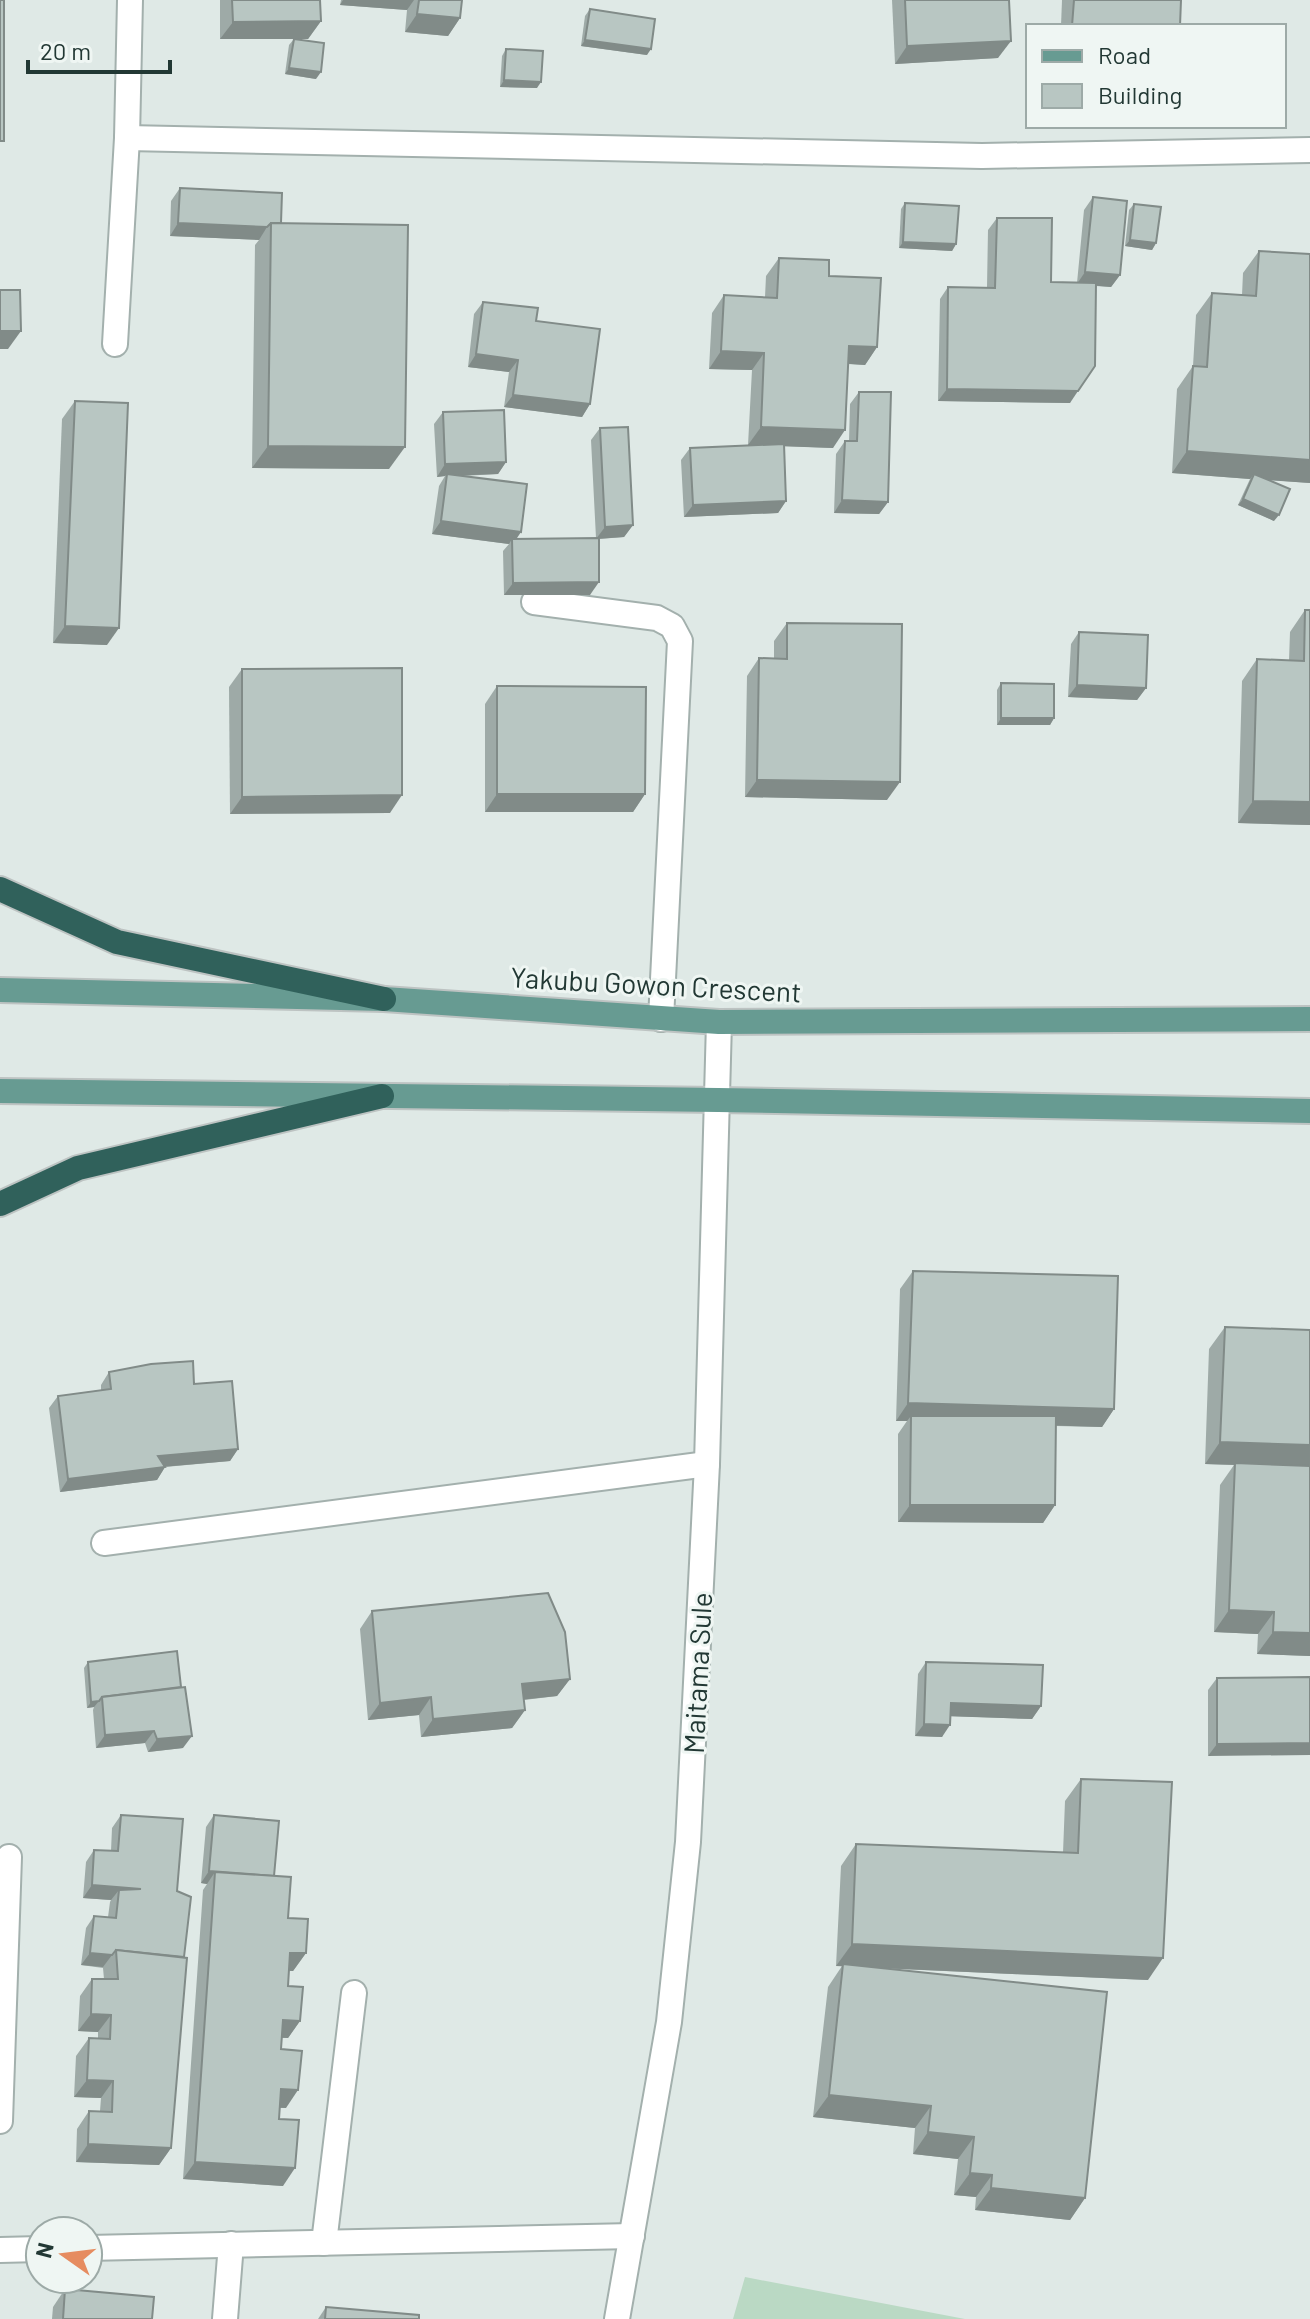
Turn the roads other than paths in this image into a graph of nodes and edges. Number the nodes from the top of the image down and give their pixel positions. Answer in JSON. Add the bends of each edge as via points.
{"nodes":[{"id":1,"x":130,"y":0,"type":"edge"},
{"id":2,"x":127,"y":138,"type":"junction"},
{"id":3,"x":1310,"y":150,"type":"edge"},
{"id":4,"x":115,"y":344,"type":"dead end"},
{"id":5,"x":534,"y":602,"type":"edge"},
{"id":6,"x":0,"y":889,"type":"edge"},
{"id":7,"x":0,"y":990,"type":"edge"},
{"id":8,"x":384,"y":999,"type":"junction"},
{"id":9,"x":661,"y":1019,"type":"junction"},
{"id":10,"x":1310,"y":1019,"type":"edge"},
{"id":11,"x":719,"y":1022,"type":"junction"},
{"id":12,"x":0,"y":1091,"type":"edge"},
{"id":13,"x":382,"y":1096,"type":"junction"},
{"id":14,"x":718,"y":1100,"type":"junction"},
{"id":15,"x":1310,"y":1111,"type":"edge"},
{"id":16,"x":0,"y":1204,"type":"edge"},
{"id":17,"x":707,"y":1464,"type":"junction"},
{"id":18,"x":104,"y":1543,"type":"dead end"},
{"id":19,"x":9,"y":1857,"type":"dead end"},
{"id":20,"x":354,"y":1993,"type":"dead end"},
{"id":21,"x":0,"y":2121,"type":"edge"},
{"id":22,"x":632,"y":2236,"type":"junction"},
{"id":23,"x":324,"y":2243,"type":"junction"},
{"id":24,"x":231,"y":2244,"type":"junction"},
{"id":25,"x":104,"y":2248,"type":"edge"},
{"id":26,"x":24,"y":2249,"type":"edge"},
{"id":27,"x":0,"y":2250,"type":"edge"},
{"id":28,"x":225,"y":2319,"type":"edge"},
{"id":29,"x":617,"y":2319,"type":"edge"}],
"edges":[{"from":1,"to":2,"type":"street"},
{"from":2,"to":3,"type":"street","via":[[982,156]]},
{"from":2,"to":4,"type":"street"},
{"from":5,"to":9,"type":"street","via":[[657,618],[672,626],[680,641]]},
{"from":6,"to":8,"type":"highway","via":[[117,942]]},
{"from":7,"to":8,"type":"main road","name":"Yakubu Gowon Crescent"},
{"from":8,"to":9,"type":"main road","name":"Yakubu Gowon Crescent"},
{"from":9,"to":11,"type":"main road","name":"Yakubu Gowon Crescent"},
{"from":10,"to":11,"type":"main road","name":"Yakubu Gowon Crescent"},
{"from":11,"to":14,"type":"street","name":"Maitama Sule"},
{"from":12,"to":13,"type":"main road"},
{"from":13,"to":14,"type":"main road"},
{"from":13,"to":16,"type":"highway","via":[[78,1168]]},
{"from":14,"to":15,"type":"main road"},
{"from":14,"to":17,"type":"street","name":"Maitama Sule"},
{"from":17,"to":18,"type":"street"},
{"from":17,"to":22,"type":"street","name":"Maitama Sule","via":[[688,1842],[669,2022]]},
{"from":19,"to":21,"type":"street"},
{"from":20,"to":23,"type":"street"},
{"from":22,"to":23,"type":"street"},
{"from":22,"to":29,"type":"street","name":"Maitama Sule"},
{"from":23,"to":24,"type":"street"},
{"from":24,"to":25,"type":"street"},
{"from":24,"to":28,"type":"street"},
{"from":26,"to":27,"type":"street"}]}
